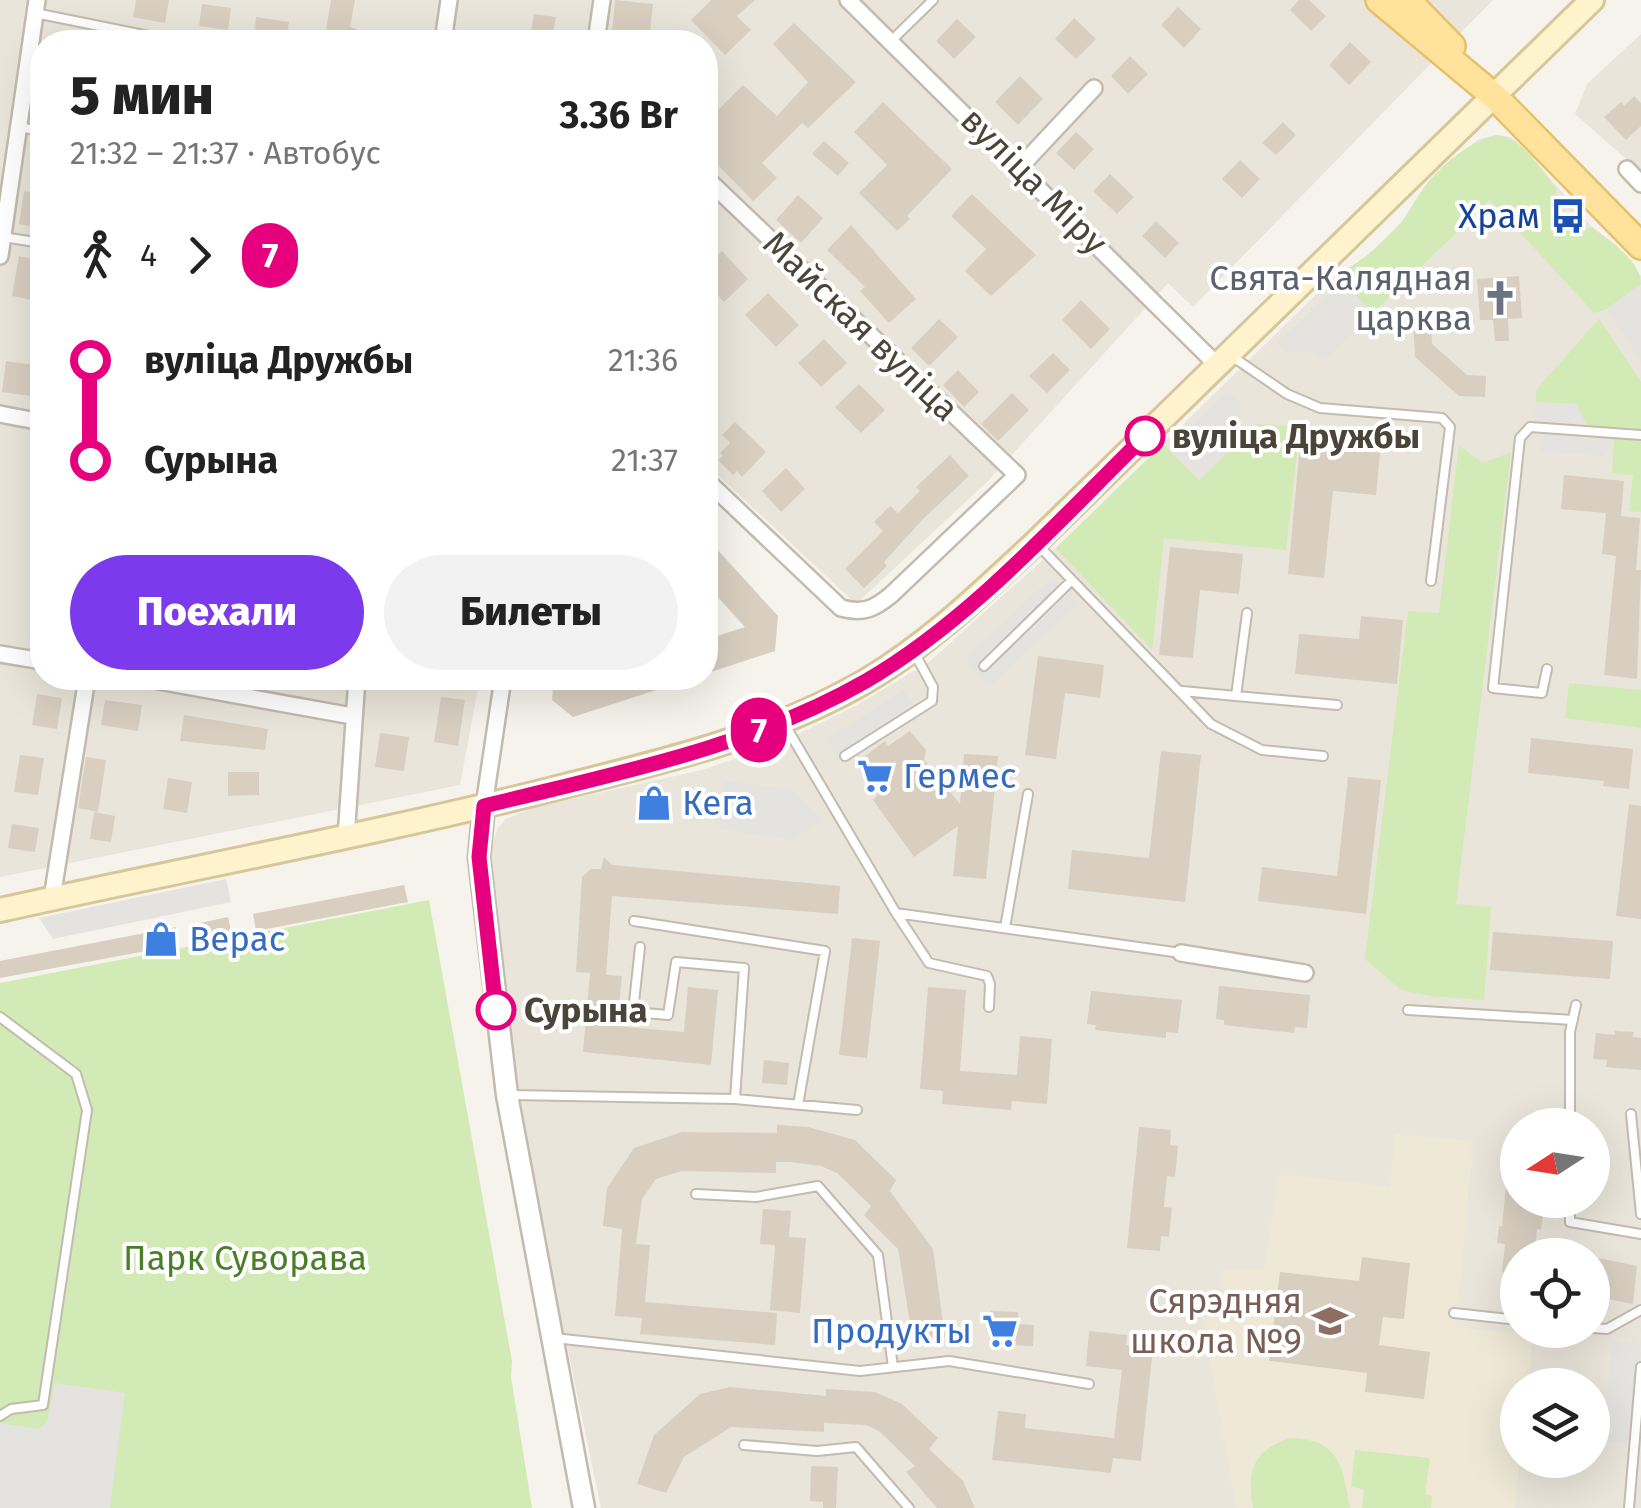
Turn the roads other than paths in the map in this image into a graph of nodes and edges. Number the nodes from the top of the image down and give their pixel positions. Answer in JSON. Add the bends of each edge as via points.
{"nodes":[{"id":1,"x":449,"y":0,"type":"edge"},
{"id":2,"x":602,"y":0,"type":"edge"},
{"id":3,"x":848,"y":0,"type":"edge"},
{"id":4,"x":933,"y":0,"type":"edge"},
{"id":5,"x":1379,"y":0,"type":"edge"},
{"id":6,"x":1407,"y":0,"type":"edge"},
{"id":7,"x":1592,"y":0,"type":"edge"},
{"id":8,"x":36,"y":7,"type":"edge"},
{"id":9,"x":126,"y":30,"type":"edge"},
{"id":10,"x":445,"y":30,"type":"edge"},
{"id":11,"x":598,"y":30,"type":"edge"},
{"id":12,"x":892,"y":42,"type":"junction"},
{"id":13,"x":30,"y":47,"type":"edge"},
{"id":14,"x":1094,"y":88,"type":"dead end"},
{"id":15,"x":1495,"y":97,"type":"junction"},
{"id":16,"x":18,"y":127,"type":"junction"},
{"id":17,"x":30,"y":129,"type":"edge"},
{"id":18,"x":1020,"y":168,"type":"junction"},
{"id":19,"x":1627,"y":169,"type":"dead end"},
{"id":20,"x":1641,"y":184,"type":"edge"},
{"id":21,"x":718,"y":189,"type":"edge"},
{"id":22,"x":3,"y":238,"type":"junction"},
{"id":23,"x":30,"y":242,"type":"edge"},
{"id":24,"x":1641,"y":246,"type":"edge"},
{"id":25,"x":0,"y":256,"type":"edge"},
{"id":26,"x":1223,"y":360,"type":"junction"},
{"id":27,"x":0,"y":414,"type":"edge"},
{"id":28,"x":30,"y":420,"type":"edge"},
{"id":29,"x":1641,"y":435,"type":"edge"},
{"id":30,"x":718,"y":491,"type":"edge"},
{"id":31,"x":1036,"y":542,"type":"junction"},
{"id":32,"x":1072,"y":580,"type":"junction"},
{"id":33,"x":1431,"y":581,"type":"dead end"},
{"id":34,"x":1247,"y":613,"type":"dead end"},
{"id":35,"x":912,"y":650,"type":"junction"},
{"id":36,"x":0,"y":654,"type":"edge"},
{"id":37,"x":30,"y":659,"type":"edge"},
{"id":38,"x":984,"y":666,"type":"dead end"},
{"id":39,"x":1547,"y":669,"type":"dead end"},
{"id":40,"x":85,"y":690,"type":"edge"},
{"id":41,"x":238,"y":690,"type":"edge"},
{"id":42,"x":355,"y":690,"type":"edge"},
{"id":43,"x":501,"y":690,"type":"edge"},
{"id":44,"x":1182,"y":692,"type":"junction"},
{"id":45,"x":1236,"y":696,"type":"junction"},
{"id":46,"x":1337,"y":705,"type":"dead end"},
{"id":47,"x":352,"y":716,"type":"junction"},
{"id":48,"x":783,"y":721,"type":"junction"},
{"id":49,"x":845,"y":756,"type":"dead end"},
{"id":50,"x":1323,"y":756,"type":"dead end"},
{"id":51,"x":1028,"y":794,"type":"dead end"},
{"id":52,"x":484,"y":806,"type":"junction"},
{"id":53,"x":346,"y":838,"type":"junction"},
{"id":54,"x":52,"y":898,"type":"junction"},
{"id":55,"x":0,"y":910,"type":"edge"},
{"id":56,"x":896,"y":913,"type":"junction"},
{"id":57,"x":634,"y":921,"type":"dead end"},
{"id":58,"x":1006,"y":928,"type":"junction"},
{"id":59,"x":640,"y":947,"type":"dead end"},
{"id":60,"x":1181,"y":952,"type":"joint"},
{"id":61,"x":1306,"y":973,"type":"dead end"},
{"id":62,"x":1576,"y":1005,"type":"dead end"},
{"id":63,"x":989,"y":1007,"type":"dead end"},
{"id":64,"x":1408,"y":1010,"type":"dead end"},
{"id":65,"x":0,"y":1017,"type":"edge"},
{"id":66,"x":1572,"y":1020,"type":"junction"},
{"id":67,"x":507,"y":1095,"type":"junction"},
{"id":68,"x":736,"y":1099,"type":"junction"},
{"id":69,"x":798,"y":1105,"type":"junction"},
{"id":70,"x":1570,"y":1108,"type":"edge"},
{"id":71,"x":857,"y":1110,"type":"dead end"},
{"id":72,"x":1632,"y":1114,"type":"dead end"},
{"id":73,"x":696,"y":1194,"type":"dead end"},
{"id":74,"x":1641,"y":1214,"type":"edge"},
{"id":75,"x":1570,"y":1218,"type":"edge"},
{"id":76,"x":1641,"y":1234,"type":"edge"},
{"id":77,"x":1641,"y":1310,"type":"edge"},
{"id":78,"x":1454,"y":1313,"type":"dead end"},
{"id":79,"x":1500,"y":1318,"type":"edge"},
{"id":80,"x":1610,"y":1328,"type":"edge"},
{"id":81,"x":554,"y":1338,"type":"junction"},
{"id":82,"x":892,"y":1367,"type":"junction"},
{"id":83,"x":1641,"y":1367,"type":"edge"},
{"id":84,"x":1090,"y":1384,"type":"dead end"},
{"id":85,"x":0,"y":1416,"type":"edge"},
{"id":86,"x":744,"y":1446,"type":"dead end"},
{"id":87,"x":584,"y":1508,"type":"edge"},
{"id":88,"x":909,"y":1508,"type":"edge"},
{"id":89,"x":1629,"y":1508,"type":"edge"}],
"edges":[{"from":1,"to":10,"type":"street"},
{"from":2,"to":11,"type":"street"},
{"from":3,"to":12,"type":"street","name":"вуліца Міру"},
{"from":4,"to":12,"type":"lane"},
{"from":5,"to":15,"type":"main road"},
{"from":6,"to":15,"type":"main road"},
{"from":7,"to":15,"type":"main road"},
{"from":8,"to":9,"type":"lane"},
{"from":12,"to":18,"type":"street","name":"вуліца Міру"},
{"from":13,"to":16,"type":"street"},
{"from":14,"to":18,"type":"street"},
{"from":15,"to":24,"type":"main road"},
{"from":15,"to":26,"type":"main road"},
{"from":16,"to":17,"type":"lane"},
{"from":16,"to":22,"type":"street"},
{"from":18,"to":26,"type":"street","name":"вуліца Міру"},
{"from":19,"to":20,"type":"street"},
{"from":21,"to":30,"type":"street","name":"Майская вуліца","via":[[1017,475],[891,595],[857,612],[842,608]]},
{"from":22,"to":23,"type":"lane"},
{"from":22,"to":25,"type":"street"},
{"from":26,"to":31,"type":"main road"},
{"from":26,"to":33,"type":"lane","via":[[1320,408],[1442,418],[1450,427]]},
{"from":27,"to":28,"type":"street"},
{"from":29,"to":39,"type":"lane","via":[[1530,427],[1520,438],[1493,688],[1542,693]]},
{"from":31,"to":32,"type":"lane"},
{"from":31,"to":35,"type":"main road"},
{"from":32,"to":38,"type":"lane"},
{"from":32,"to":44,"type":"lane"},
{"from":34,"to":45,"type":"lane"},
{"from":35,"to":48,"type":"main road"},
{"from":35,"to":49,"type":"lane","via":[[933,687],[932,701]]},
{"from":36,"to":37,"type":"street"},
{"from":40,"to":54,"type":"street"},
{"from":41,"to":47,"type":"street"},
{"from":42,"to":47,"type":"street"},
{"from":43,"to":52,"type":"street"},
{"from":44,"to":45,"type":"lane"},
{"from":44,"to":50,"type":"lane","via":[[1238,741]]},
{"from":45,"to":46,"type":"lane"},
{"from":47,"to":53,"type":"street"},
{"from":48,"to":52,"type":"main road","via":[[711,748]]},
{"from":48,"to":56,"type":"lane"},
{"from":51,"to":58,"type":"lane"},
{"from":52,"to":53,"type":"main road"},
{"from":52,"to":67,"type":"street","via":[[479,857]]},
{"from":53,"to":54,"type":"main road"},
{"from":54,"to":55,"type":"main road"},
{"from":56,"to":58,"type":"lane"},
{"from":56,"to":63,"type":"lane","via":[[930,963],[987,976]]},
{"from":57,"to":69,"type":"lane","via":[[825,951]]},
{"from":58,"to":60,"type":"lane"},
{"from":59,"to":68,"type":"lane","via":[[633,1012],[668,1015],[676,962],[744,968]]},
{"from":60,"to":61,"type":"street"},
{"from":62,"to":66,"type":"lane"},
{"from":64,"to":66,"type":"lane"},
{"from":65,"to":85,"type":"lane","via":[[76,1074],[87,1110],[43,1405]]},
{"from":66,"to":70,"type":"lane"},
{"from":67,"to":68,"type":"lane"},
{"from":67,"to":81,"type":"street"},
{"from":68,"to":69,"type":"lane"},
{"from":69,"to":71,"type":"lane"},
{"from":72,"to":74,"type":"lane"},
{"from":73,"to":82,"type":"lane","via":[[756,1196],[818,1186],[878,1255]]},
{"from":75,"to":76,"type":"lane"},
{"from":77,"to":80,"type":"lane"},
{"from":78,"to":79,"type":"lane"},
{"from":81,"to":82,"type":"lane","via":[[860,1370]]},
{"from":81,"to":87,"type":"street"},
{"from":82,"to":84,"type":"lane","via":[[948,1361]]},
{"from":83,"to":89,"type":"lane"},
{"from":86,"to":88,"type":"lane","via":[[856,1447]]}]}
